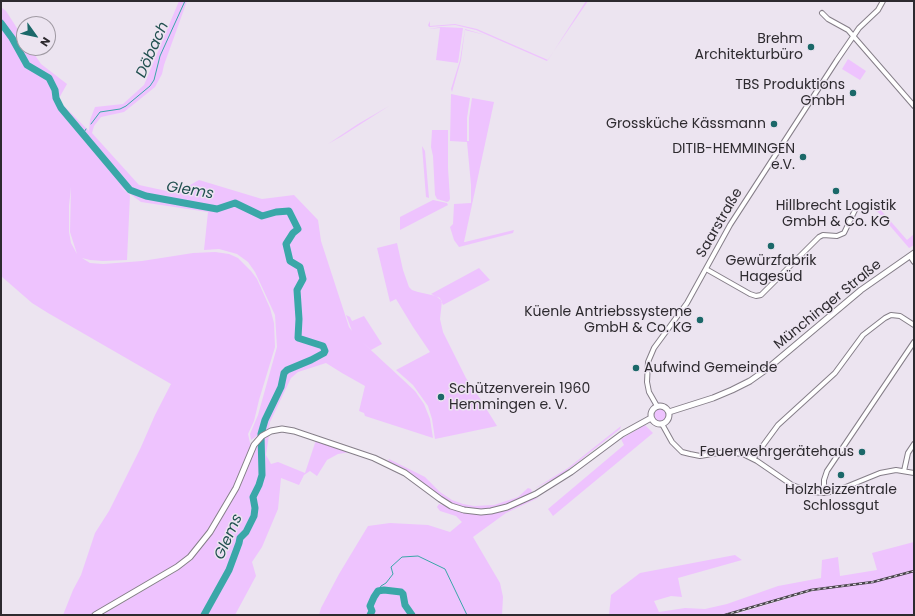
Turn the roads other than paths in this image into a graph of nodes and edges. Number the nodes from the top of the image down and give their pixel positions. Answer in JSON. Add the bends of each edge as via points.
{"nodes":[{"id":1,"x":883,"y":1,"type":"edge"},
{"id":2,"x":822,"y":13,"type":"dead end"},
{"id":3,"x":853,"y":37,"type":"junction"},
{"id":4,"x":914,"y":106,"type":"edge"},
{"id":5,"x":857,"y":206,"type":"dead end"},
{"id":6,"x":912,"y":254,"type":"edge"},
{"id":7,"x":914,"y":262,"type":"edge"},
{"id":8,"x":706,"y":269,"type":"junction"},
{"id":9,"x":914,"y":325,"type":"edge"},
{"id":10,"x":914,"y":342,"type":"edge"},
{"id":11,"x":657,"y":406,"type":"junction"},
{"id":12,"x":669,"y":412,"type":"junction"},
{"id":13,"x":651,"y":418,"type":"junction"},
{"id":14,"x":662,"y":424,"type":"junction"},
{"id":15,"x":914,"y":444,"type":"edge"},
{"id":16,"x":753,"y":459,"type":"junction"},
{"id":17,"x":904,"y":471,"type":"junction"},
{"id":18,"x":914,"y":473,"type":"edge"},
{"id":19,"x":824,"y":493,"type":"junction"},
{"id":20,"x":95,"y":615,"type":"edge"}],
"edges":[{"from":1,"to":3,"type":"street","name":"Saarstraße"},
{"from":2,"to":3,"type":"street","via":[[848,30]]},
{"from":3,"to":4,"type":"street"},
{"from":3,"to":8,"type":"street","name":"Saarstraße","via":[[730,225]]},
{"from":5,"to":8,"type":"street","via":[[842,234],[819,237],[761,295],[750,294]]},
{"from":6,"to":7,"type":"street"},
{"from":6,"to":12,"type":"street","name":"Münchinger Straße","via":[[861,290],[783,357],[750,381],[714,398]]},
{"from":8,"to":11,"type":"street","name":"Saarstraße","via":[[687,303],[649,357],[647,382]]},
{"from":9,"to":16,"type":"street","via":[[899,315],[888,316],[861,336],[829,380],[778,425]]},
{"from":10,"to":19,"type":"street","via":[[827,471]]},
{"from":11,"to":12,"type":"street","via":[[664,407]]},
{"from":11,"to":13,"type":"street","via":[[652,410]]},
{"from":12,"to":14,"type":"street","via":[[668,419]]},
{"from":13,"to":14,"type":"street"},
{"from":13,"to":20,"type":"street","via":[[622,434],[536,494],[507,507],[481,512],[451,506],[405,473],[380,460],[288,430],[275,430],[257,442],[234,491],[210,532],[190,557]]},
{"from":14,"to":16,"type":"street","via":[[672,442],[686,453],[700,456],[733,452]]},
{"from":15,"to":17,"type":"street","via":[[908,453]]},
{"from":16,"to":19,"type":"street","via":[[798,488]]},
{"from":17,"to":18,"type":"street"},
{"from":17,"to":19,"type":"street","via":[[880,473],[844,489]]}]}
